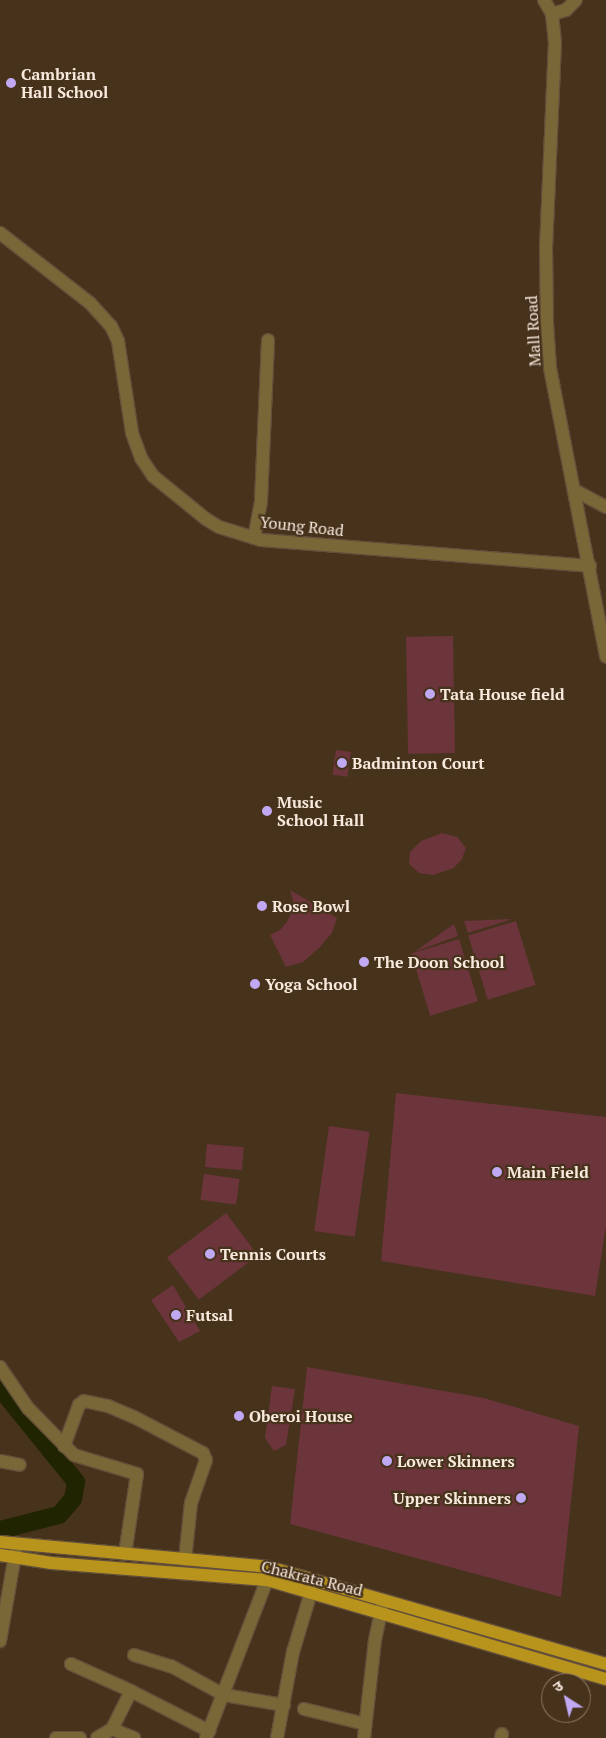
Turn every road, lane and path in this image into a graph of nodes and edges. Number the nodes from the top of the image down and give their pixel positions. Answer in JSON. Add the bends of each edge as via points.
{"nodes":[{"id":1,"x":544,"y":0,"type":"edge"},
{"id":2,"x":576,"y":0,"type":"edge"},
{"id":3,"x":552,"y":14,"type":"junction"},
{"id":4,"x":0,"y":233,"type":"edge"},
{"id":5,"x":268,"y":340,"type":"dead end"},
{"id":6,"x":576,"y":491,"type":"junction"},
{"id":7,"x":606,"y":507,"type":"edge"},
{"id":8,"x":254,"y":538,"type":"junction"},
{"id":9,"x":590,"y":566,"type":"junction"},
{"id":10,"x":606,"y":657,"type":"edge"},
{"id":11,"x":0,"y":1367,"type":"edge"},
{"id":12,"x":64,"y":1446,"type":"junction"},
{"id":13,"x":0,"y":1461,"type":"edge"},
{"id":14,"x":20,"y":1465,"type":"dead end"},
{"id":15,"x":0,"y":1542,"type":"edge"},
{"id":16,"x":17,"y":1544,"type":"junction"},
{"id":17,"x":125,"y":1554,"type":"junction"},
{"id":18,"x":0,"y":1555,"type":"edge"},
{"id":19,"x":15,"y":1558,"type":"junction"},
{"id":20,"x":186,"y":1560,"type":"junction"},
{"id":21,"x":267,"y":1580,"type":"junction"},
{"id":22,"x":311,"y":1592,"type":"junction"},
{"id":23,"x":382,"y":1606,"type":"junction"},
{"id":24,"x":0,"y":1641,"type":"edge"},
{"id":25,"x":134,"y":1655,"type":"dead end"},
{"id":26,"x":71,"y":1664,"type":"dead end"},
{"id":27,"x":606,"y":1664,"type":"edge"},
{"id":28,"x":606,"y":1680,"type":"edge"},
{"id":29,"x":131,"y":1691,"type":"junction"},
{"id":30,"x":224,"y":1695,"type":"junction"},
{"id":31,"x":284,"y":1705,"type":"junction"},
{"id":32,"x":304,"y":1709,"type":"dead end"},
{"id":33,"x":364,"y":1724,"type":"junction"},
{"id":34,"x":112,"y":1729,"type":"junction"},
{"id":35,"x":207,"y":1734,"type":"edge"},
{"id":36,"x":56,"y":1738,"type":"edge"},
{"id":37,"x":80,"y":1738,"type":"edge"},
{"id":38,"x":97,"y":1738,"type":"edge"},
{"id":39,"x":134,"y":1738,"type":"edge"},
{"id":40,"x":277,"y":1738,"type":"edge"},
{"id":41,"x":364,"y":1738,"type":"edge"}],
"edges":[{"from":1,"to":3,"type":"street","name":"Mall Road"},
{"from":2,"to":3,"type":"street","via":[[566,10]]},
{"from":3,"to":6,"type":"street","name":"Mall Road","via":[[547,324],[552,378],[567,464]]},
{"from":4,"to":8,"type":"street","name":"Young Road","via":[[90,303],[110,326],[118,341],[132,434],[141,458],[153,476],[219,527]]},
{"from":5,"to":8,"type":"street","via":[[261,501]]},
{"from":6,"to":7,"type":"street"},
{"from":6,"to":9,"type":"street","name":"Mall Road"},
{"from":8,"to":9,"type":"street","name":"Young Road"},
{"from":9,"to":10,"type":"street","name":"Mall Road"},
{"from":11,"to":12,"type":"street","via":[[28,1408]]},
{"from":12,"to":17,"type":"street","via":[[81,1458],[137,1474]]},
{"from":12,"to":20,"type":"street","via":[[79,1404],[84,1401],[108,1406],[134,1417],[202,1453],[206,1460],[190,1503]]},
{"from":13,"to":14,"type":"street"},
{"from":15,"to":16,"type":"main road","name":"Chakrata Road"},
{"from":16,"to":17,"type":"main road","name":"Chakrata Road"},
{"from":16,"to":19,"type":"street"},
{"from":17,"to":20,"type":"main road","name":"Chakrata Road"},
{"from":18,"to":19,"type":"main road","name":"Chakrata Road"},
{"from":19,"to":21,"type":"main road","name":"Chakrata Road"},
{"from":19,"to":24,"type":"street"},
{"from":20,"to":23,"type":"main road","name":"Chakrata Road","via":[[268,1567]]},
{"from":21,"to":22,"type":"main road","name":"Chakrata Road"},
{"from":21,"to":30,"type":"street"},
{"from":22,"to":23,"type":"main road","name":"Chakrata Road"},
{"from":22,"to":31,"type":"street","via":[[293,1652]]},
{"from":23,"to":27,"type":"main road","name":"Chakrata Road"},
{"from":23,"to":28,"type":"main road","name":"Chakrata Road"},
{"from":23,"to":33,"type":"street"},
{"from":25,"to":30,"type":"street","via":[[171,1666]]},
{"from":26,"to":29,"type":"street"},
{"from":29,"to":34,"type":"street"},
{"from":29,"to":35,"type":"street"},
{"from":30,"to":31,"type":"street"},
{"from":30,"to":35,"type":"street"},
{"from":31,"to":40,"type":"street"},
{"from":32,"to":33,"type":"street"},
{"from":33,"to":41,"type":"street"},
{"from":34,"to":38,"type":"street"},
{"from":34,"to":39,"type":"street"},
{"from":36,"to":37,"type":"street"}]}
